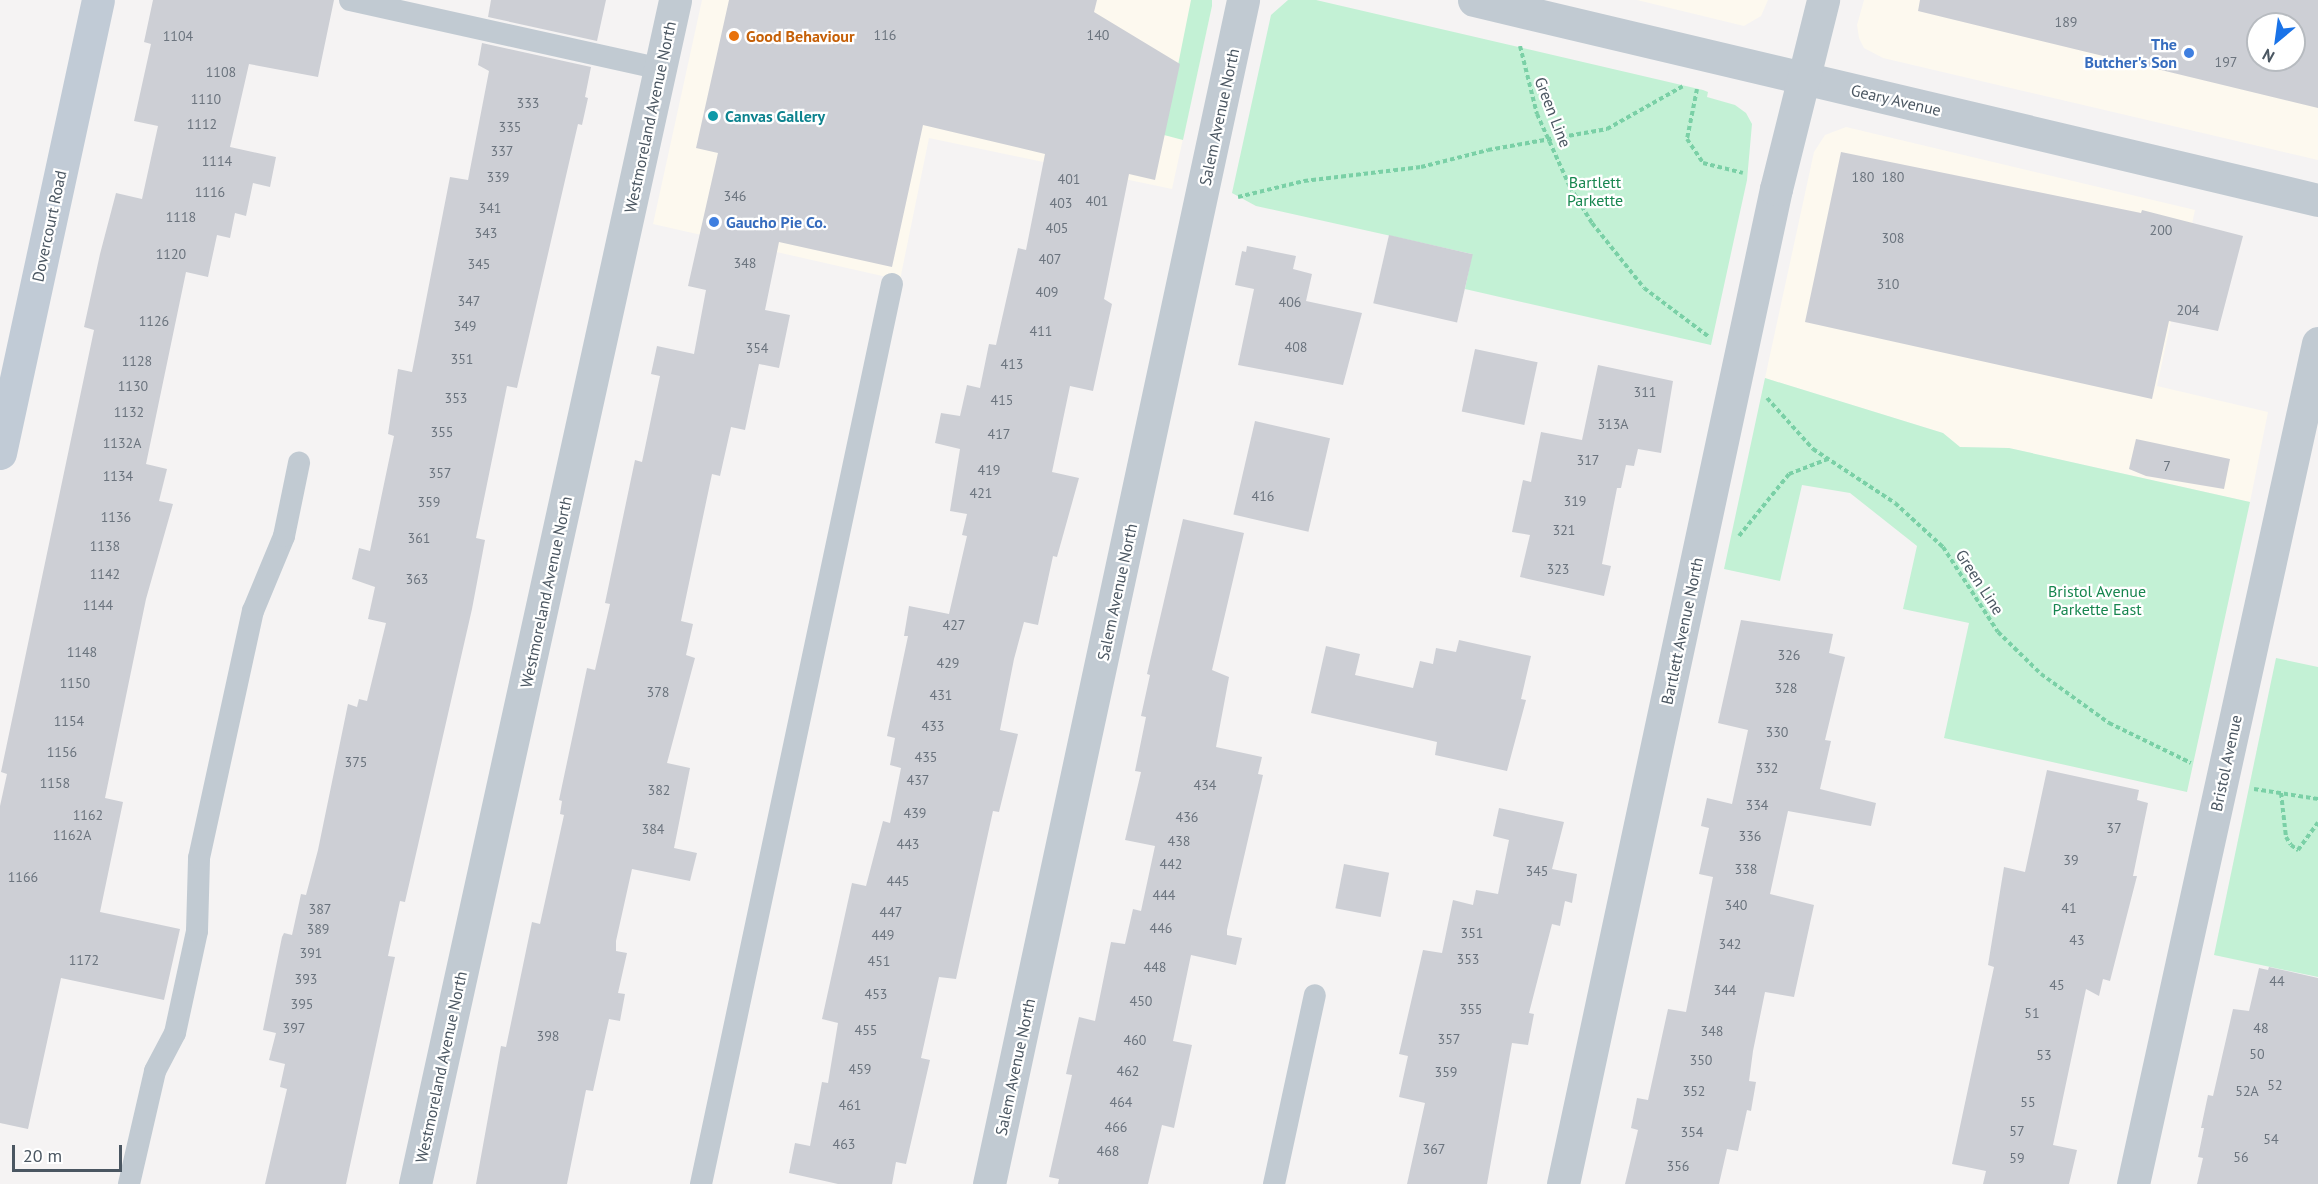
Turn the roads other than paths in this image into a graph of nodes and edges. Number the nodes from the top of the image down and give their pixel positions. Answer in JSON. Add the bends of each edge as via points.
{"nodes":[{"id":1,"x":98,"y":0,"type":"edge"},
{"id":2,"x":350,"y":0,"type":"edge"},
{"id":3,"x":675,"y":0,"type":"edge"},
{"id":4,"x":1243,"y":0,"type":"edge"},
{"id":5,"x":1474,"y":0,"type":"edge"},
{"id":6,"x":1822,"y":0,"type":"edge"},
{"id":7,"x":661,"y":69,"type":"junction"},
{"id":8,"x":1802,"y":78,"type":"junction"},
{"id":9,"x":2318,"y":201,"type":"edge"},
{"id":10,"x":892,"y":284,"type":"dead end"},
{"id":11,"x":2318,"y":343,"type":"edge"},
{"id":12,"x":0,"y":453,"type":"edge"},
{"id":13,"x":299,"y":463,"type":"dead end"},
{"id":14,"x":1315,"y":995,"type":"dead end"},
{"id":15,"x":129,"y":1184,"type":"edge"},
{"id":16,"x":415,"y":1184,"type":"edge"},
{"id":17,"x":701,"y":1184,"type":"edge"},
{"id":18,"x":989,"y":1184,"type":"edge"},
{"id":19,"x":1274,"y":1184,"type":"edge"},
{"id":20,"x":1563,"y":1184,"type":"edge"},
{"id":21,"x":2133,"y":1184,"type":"edge"}],
"edges":[{"from":1,"to":12,"type":"street","name":"Dovercourt Road"},
{"from":2,"to":7,"type":"lane"},
{"from":3,"to":7,"type":"street","name":"Westmoreland Avenue North"},
{"from":4,"to":18,"type":"street","name":"Salem Avenue North"},
{"from":5,"to":8,"type":"street","name":"Geary Avenue"},
{"from":6,"to":8,"type":"street","name":"Bartlett Avenue North"},
{"from":7,"to":16,"type":"street","name":"Westmoreland Avenue North"},
{"from":8,"to":9,"type":"street","name":"Geary Avenue"},
{"from":8,"to":20,"type":"street","name":"Bartlett Avenue North","via":[[1749,378]]},
{"from":10,"to":17,"type":"lane"},
{"from":11,"to":21,"type":"street","name":"Bristol Avenue"},
{"from":13,"to":15,"type":"lane","via":[[284,536],[253,611],[200,858],[197,931],[175,1033],[155,1071]]},
{"from":14,"to":19,"type":"lane"}]}
